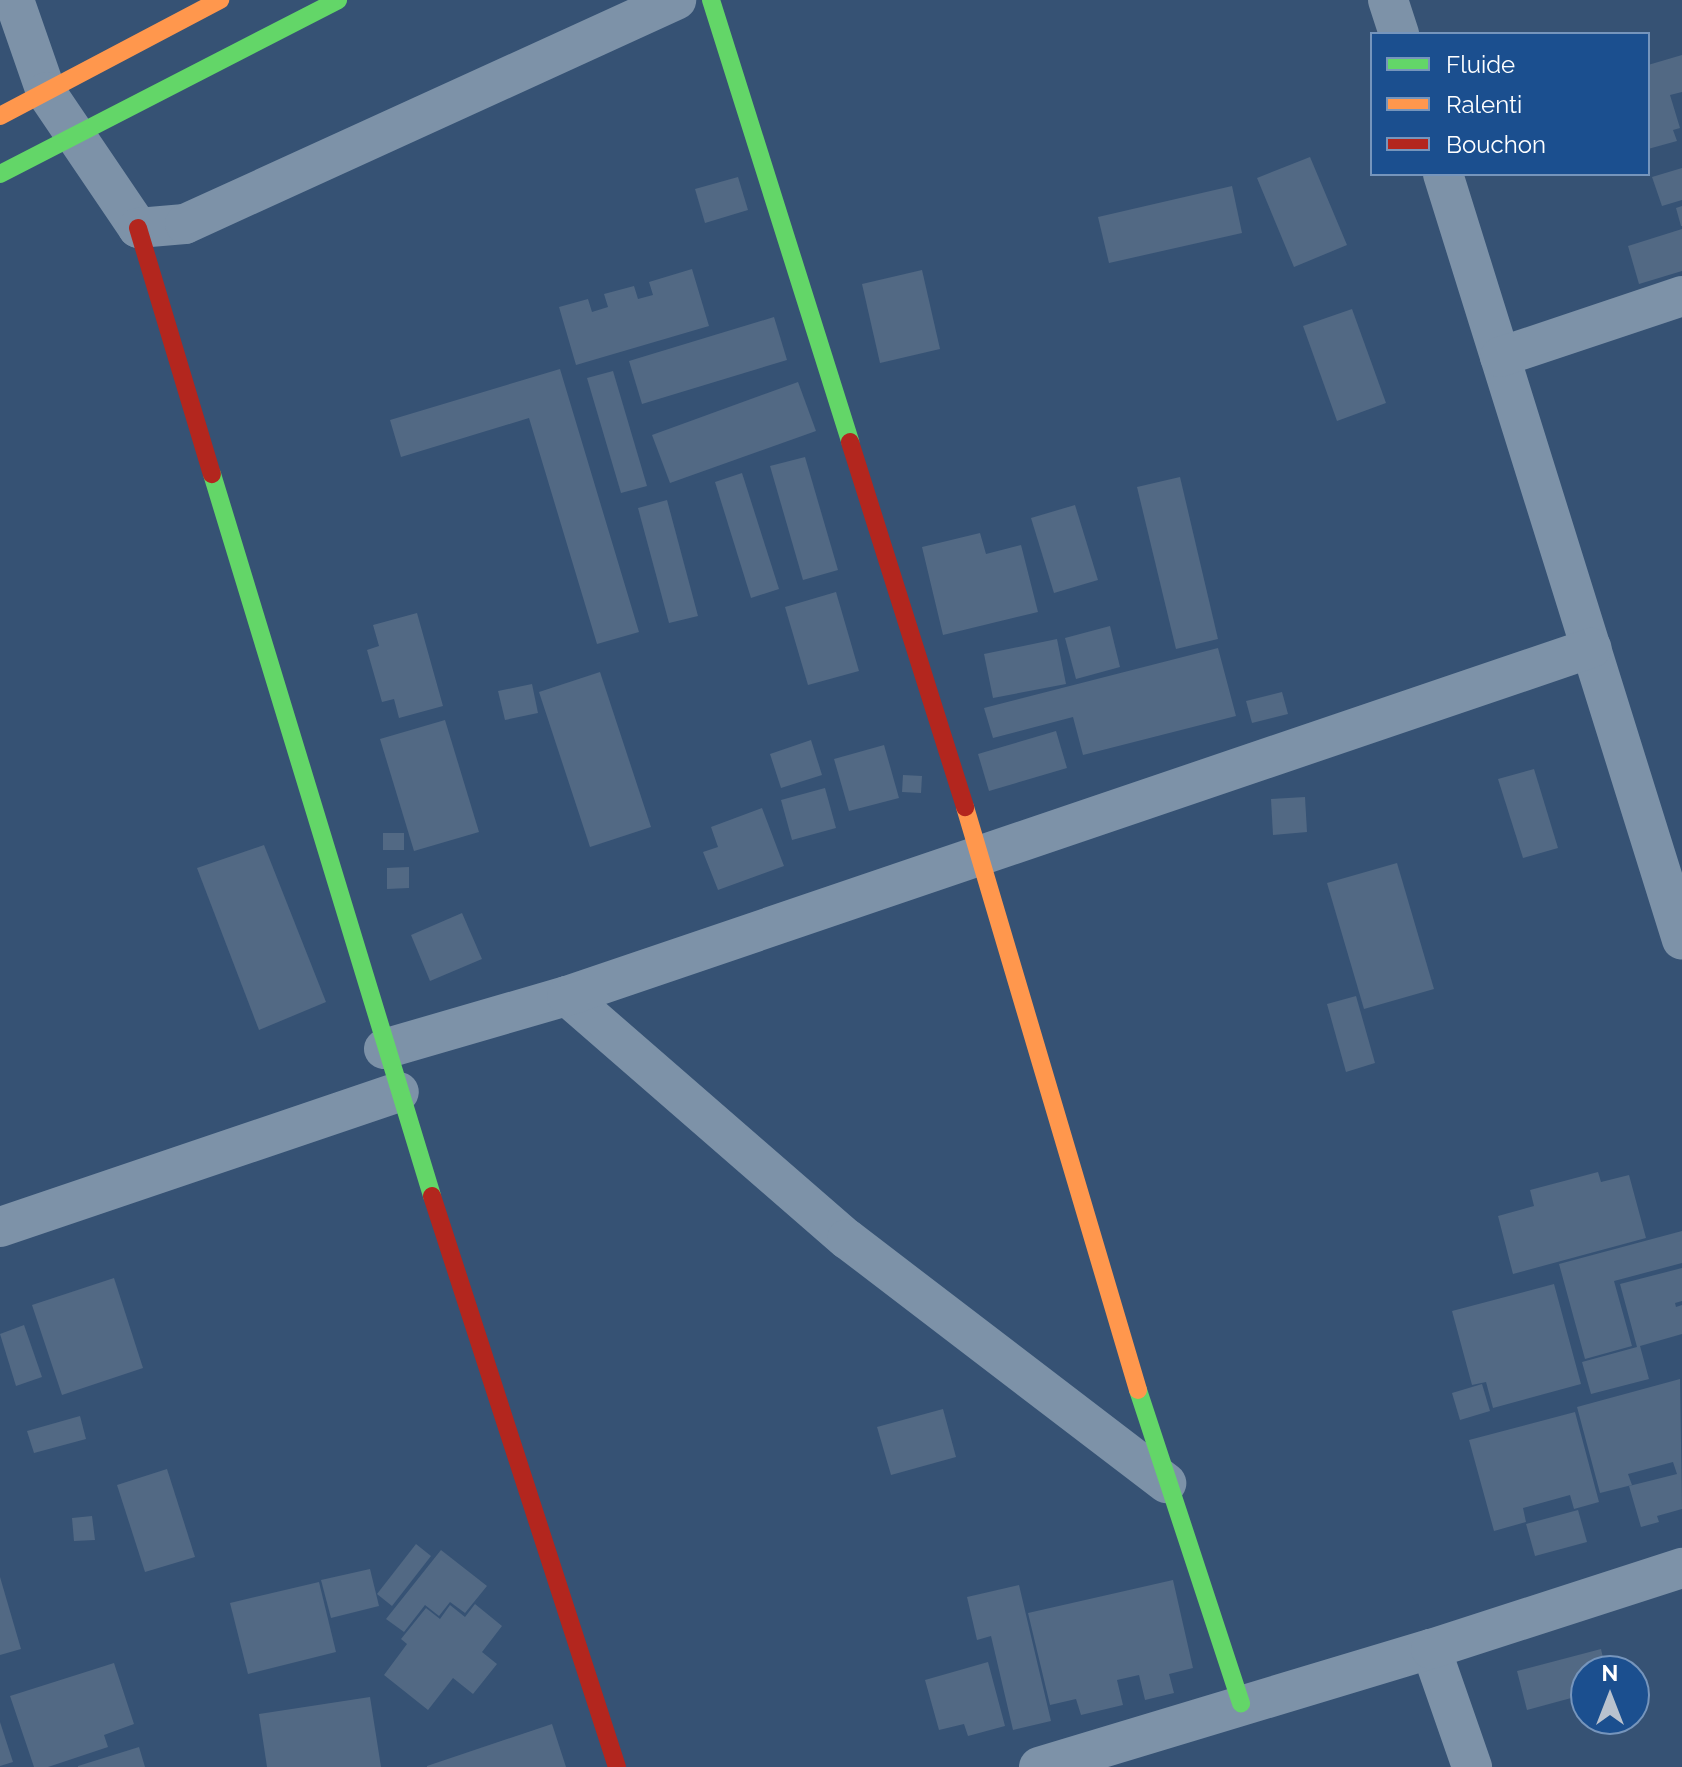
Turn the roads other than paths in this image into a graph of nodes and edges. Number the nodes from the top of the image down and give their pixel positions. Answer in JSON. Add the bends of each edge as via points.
{"nodes":[{"id":1,"x":14,"y":0,"type":"edge"},
{"id":2,"x":220,"y":0,"type":"edge"},
{"id":3,"x":338,"y":0,"type":"edge"},
{"id":4,"x":676,"y":0,"type":"edge"},
{"id":5,"x":711,"y":0,"type":"edge"},
{"id":6,"x":1388,"y":0,"type":"edge"},
{"id":7,"x":1398,"y":32,"type":"edge"},
{"id":8,"x":46,"y":92,"type":"junction"},
{"id":9,"x":0,"y":116,"type":"edge"},
{"id":10,"x":77,"y":135,"type":"junction"},
{"id":11,"x":0,"y":174,"type":"edge"},
{"id":12,"x":1444,"y":176,"type":"edge"},
{"id":13,"x":138,"y":228,"type":"junction"},
{"id":14,"x":1682,"y":296,"type":"edge"},
{"id":15,"x":1500,"y":357,"type":"junction"},
{"id":16,"x":1591,"y":648,"type":"junction"},
{"id":17,"x":980,"y":855,"type":"junction"},
{"id":18,"x":1682,"y":940,"type":"edge"},
{"id":19,"x":567,"y":996,"type":"junction"},
{"id":20,"x":384,"y":1049,"type":"junction"},
{"id":21,"x":399,"y":1092,"type":"junction"},
{"id":22,"x":0,"y":1227,"type":"edge"},
{"id":23,"x":1166,"y":1483,"type":"junction"},
{"id":24,"x":1682,"y":1568,"type":"edge"},
{"id":25,"x":1431,"y":1649,"type":"junction"},
{"id":26,"x":1241,"y":1704,"type":"junction"},
{"id":27,"x":617,"y":1767,"type":"edge"},
{"id":28,"x":1039,"y":1767,"type":"edge"},
{"id":29,"x":1472,"y":1767,"type":"edge"}],
"edges":[{"from":1,"to":8,"type":"street"},
{"from":2,"to":8,"type":"street"},
{"from":3,"to":10,"type":"street"},
{"from":4,"to":13,"type":"street","via":[[185,224]]},
{"from":5,"to":17,"type":"street"},
{"from":6,"to":7,"type":"street"},
{"from":8,"to":9,"type":"street"},
{"from":8,"to":10,"type":"street"},
{"from":10,"to":11,"type":"street"},
{"from":10,"to":13,"type":"street"},
{"from":12,"to":15,"type":"street"},
{"from":13,"to":20,"type":"street"},
{"from":14,"to":15,"type":"street"},
{"from":15,"to":16,"type":"street"},
{"from":16,"to":17,"type":"street"},
{"from":16,"to":18,"type":"street"},
{"from":17,"to":19,"type":"street"},
{"from":17,"to":23,"type":"street"},
{"from":19,"to":20,"type":"street"},
{"from":19,"to":23,"type":"street","via":[[847,1239]]},
{"from":20,"to":21,"type":"street"},
{"from":21,"to":22,"type":"street"},
{"from":21,"to":27,"type":"street"},
{"from":23,"to":26,"type":"street"},
{"from":24,"to":25,"type":"street"},
{"from":25,"to":26,"type":"street"},
{"from":25,"to":29,"type":"street"},
{"from":26,"to":28,"type":"street"}]}
